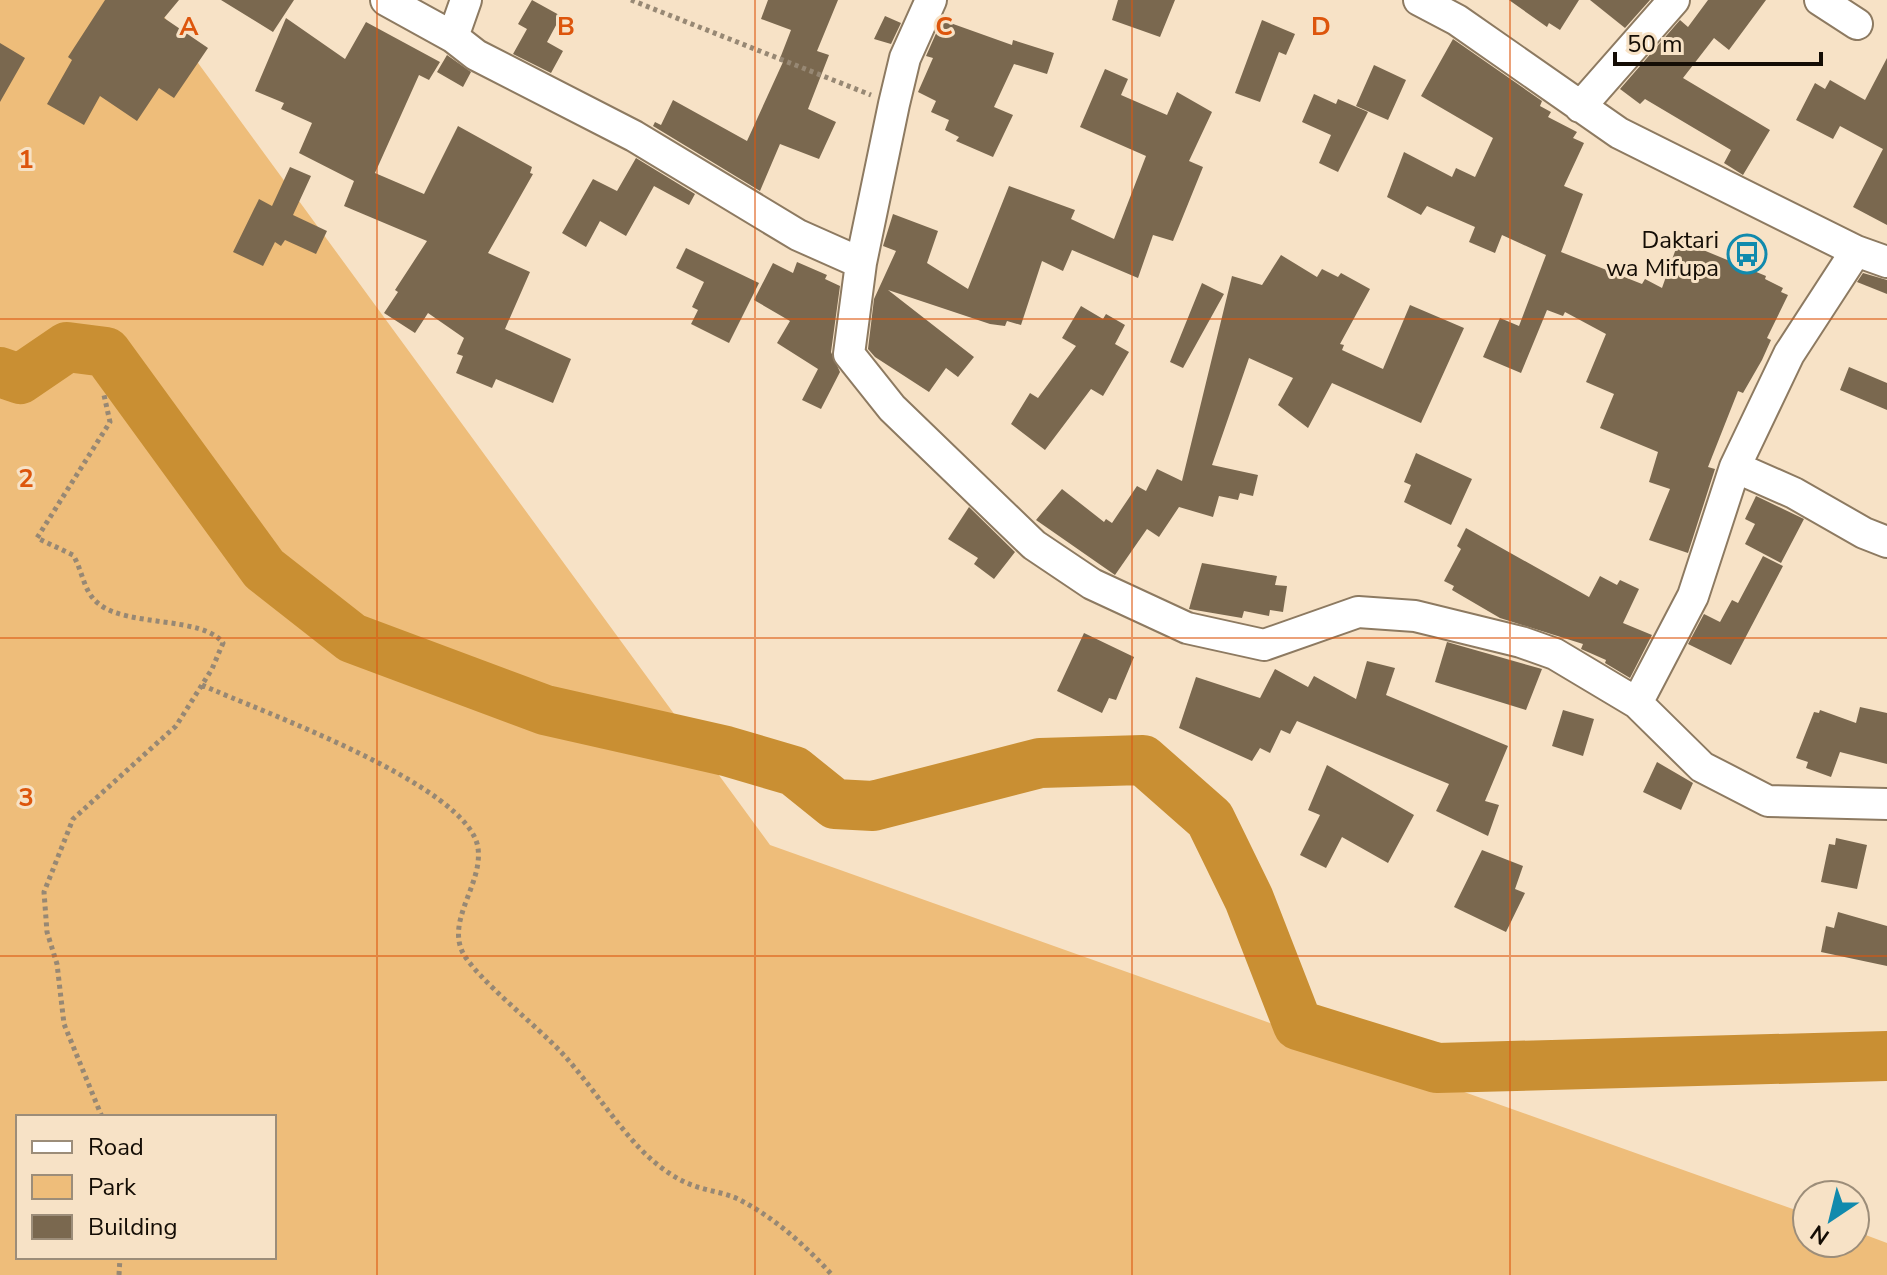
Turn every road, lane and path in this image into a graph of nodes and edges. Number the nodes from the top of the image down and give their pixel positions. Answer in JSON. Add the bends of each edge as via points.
{"nodes":[{"id":1,"x":386,"y":0,"type":"edge"},
{"id":2,"x":466,"y":0,"type":"edge"},
{"id":3,"x":631,"y":0,"type":"edge"},
{"id":4,"x":931,"y":0,"type":"edge"},
{"id":5,"x":1674,"y":0,"type":"edge"},
{"id":6,"x":1820,"y":0,"type":"edge"},
{"id":7,"x":1423,"y":1,"type":"edge"},
{"id":8,"x":1857,"y":24,"type":"dead end"},
{"id":9,"x":453,"y":37,"type":"junction"},
{"id":10,"x":894,"y":104,"type":"junction"},
{"id":11,"x":1580,"y":107,"type":"junction"},
{"id":12,"x":1856,"y":251,"type":"junction"},
{"id":13,"x":1887,"y":262,"type":"edge"},
{"id":14,"x":861,"y":263,"type":"junction"},
{"id":15,"x":104,"y":395,"type":"dead end"},
{"id":16,"x":1735,"y":467,"type":"junction"},
{"id":17,"x":1887,"y":542,"type":"edge"},
{"id":18,"x":202,"y":685,"type":"junction"},
{"id":19,"x":1637,"y":703,"type":"junction"},
{"id":20,"x":1887,"y":804,"type":"edge"},
{"id":21,"x":101,"y":1115,"type":"edge"},
{"id":22,"x":832,"y":1275,"type":"edge"}],
"edges":[{"from":1,"to":9,"type":"street"},
{"from":2,"to":9,"type":"street"},
{"from":3,"to":10,"type":"path"},
{"from":4,"to":10,"type":"street","via":[[905,58]]},
{"from":5,"to":11,"type":"street"},
{"from":6,"to":8,"type":"street"},
{"from":7,"to":11,"type":"street"},
{"from":9,"to":14,"type":"street","via":[[476,55],[634,136],[798,235]]},
{"from":10,"to":14,"type":"street"},
{"from":11,"to":12,"type":"street","via":[[1619,133]]},
{"from":12,"to":13,"type":"street"},
{"from":12,"to":16,"type":"street","via":[[1789,354]]},
{"from":14,"to":19,"type":"street","via":[[849,354],[892,408],[979,494],[1034,545],[1092,584],[1187,628],[1264,645],[1358,612],[1415,616],[1555,654]]},
{"from":15,"to":18,"type":"path","via":[[110,422],[37,538],[73,555],[92,598],[105,609],[219,637],[222,649]]},
{"from":16,"to":17,"type":"street"},
{"from":16,"to":19,"type":"street","via":[[1693,596]]},
{"from":18,"to":21,"type":"path","via":[[176,726],[73,819],[44,892],[64,1024]]},
{"from":18,"to":22,"type":"path","via":[[382,764],[451,810],[478,848],[477,875],[457,933],[467,959],[563,1054],[648,1157],[685,1182],[734,1197],[766,1217]]},
{"from":19,"to":20,"type":"street","via":[[1702,767],[1768,801]]}]}
